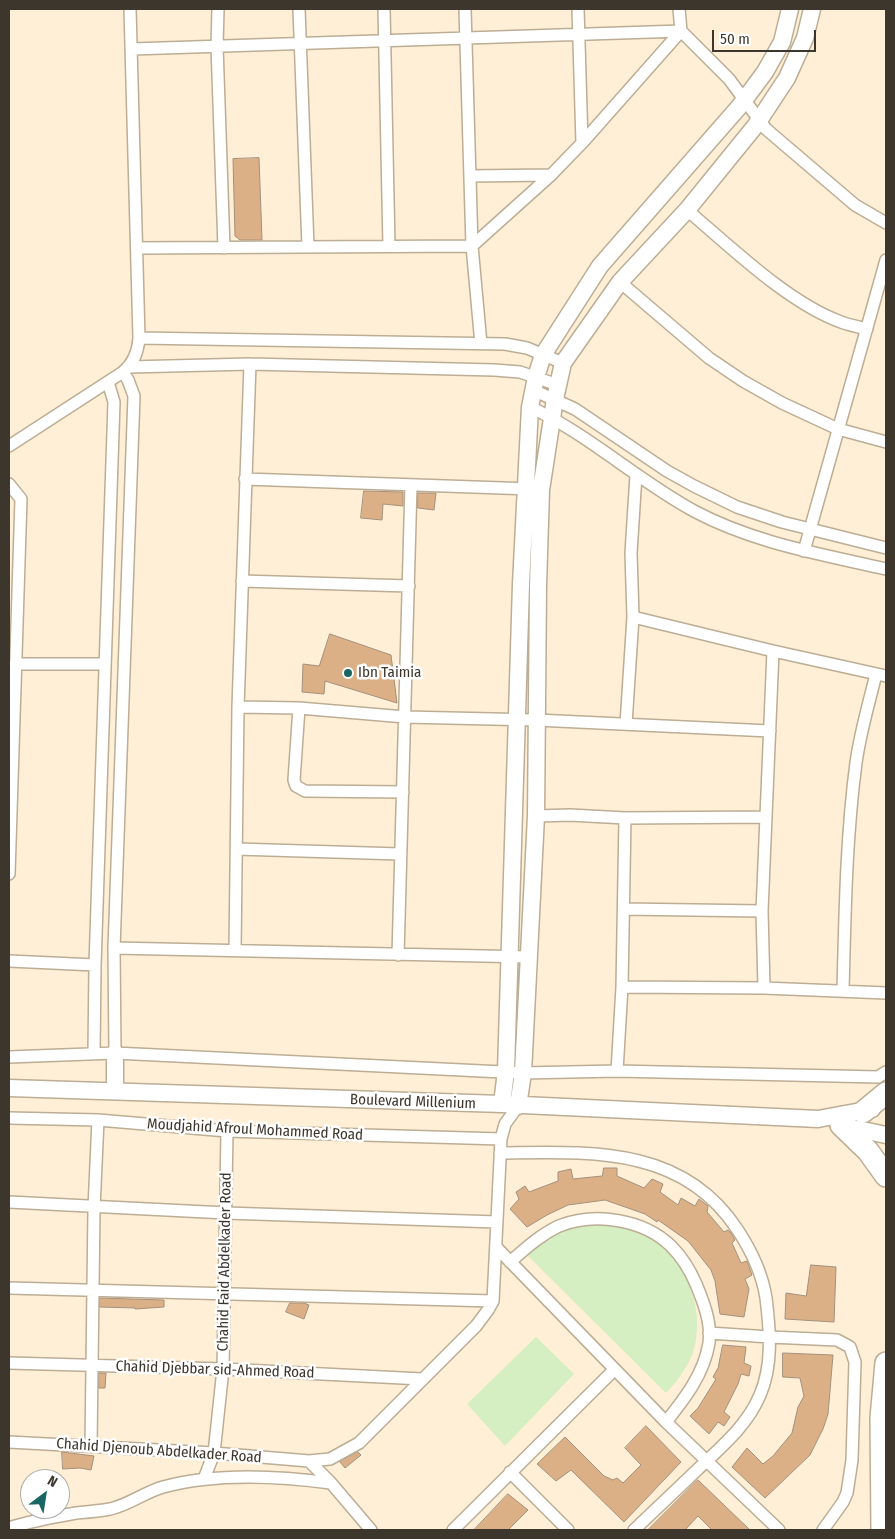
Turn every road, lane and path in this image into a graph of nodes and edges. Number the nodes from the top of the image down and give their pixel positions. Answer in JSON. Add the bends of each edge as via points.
{"nodes":[{"id":1,"x":130,"y":9,"type":"edge"},
{"id":2,"x":218,"y":9,"type":"edge"},
{"id":3,"x":299,"y":9,"type":"edge"},
{"id":4,"x":384,"y":9,"type":"edge"},
{"id":5,"x":465,"y":9,"type":"edge"},
{"id":6,"x":578,"y":9,"type":"edge"},
{"id":7,"x":679,"y":9,"type":"edge"},
{"id":8,"x":790,"y":9,"type":"edge"},
{"id":9,"x":812,"y":9,"type":"edge"},
{"id":10,"x":681,"y":31,"type":"junction"},
{"id":11,"x":578,"y":35,"type":"junction"},
{"id":12,"x":465,"y":38,"type":"junction"},
{"id":13,"x":385,"y":41,"type":"junction"},
{"id":14,"x":300,"y":44,"type":"junction"},
{"id":15,"x":217,"y":46,"type":"junction"},
{"id":16,"x":132,"y":49,"type":"junction"},
{"id":17,"x":745,"y":99,"type":"junction"},
{"id":18,"x":760,"y":120,"type":"junction"},
{"id":19,"x":582,"y":143,"type":"junction"},
{"id":20,"x":551,"y":175,"type":"junction"},
{"id":21,"x":470,"y":176,"type":"junction"},
{"id":22,"x":687,"y":210,"type":"junction"},
{"id":23,"x":886,"y":223,"type":"edge"},
{"id":24,"x":389,"y":246,"type":"junction"},
{"id":25,"x":472,"y":246,"type":"junction"},
{"id":26,"x":308,"y":247,"type":"junction"},
{"id":27,"x":137,"y":248,"type":"junction"},
{"id":28,"x":224,"y":248,"type":"junction"},
{"id":29,"x":886,"y":260,"type":"edge"},
{"id":30,"x":620,"y":282,"type":"junction"},
{"id":31,"x":867,"y":329,"type":"junction"},
{"id":32,"x":139,"y":338,"type":"junction"},
{"id":33,"x":482,"y":344,"type":"junction"},
{"id":34,"x":543,"y":355,"type":"junction"},
{"id":35,"x":563,"y":363,"type":"junction"},
{"id":36,"x":250,"y":364,"type":"junction"},
{"id":37,"x":126,"y":370,"type":"junction"},
{"id":38,"x":108,"y":382,"type":"junction"},
{"id":39,"x":534,"y":384,"type":"junction"},
{"id":40,"x":557,"y":392,"type":"junction"},
{"id":41,"x":530,"y":408,"type":"junction"},
{"id":42,"x":552,"y":418,"type":"junction"},
{"id":43,"x":838,"y":428,"type":"junction"},
{"id":44,"x":886,"y":442,"type":"edge"},
{"id":45,"x":9,"y":446,"type":"edge"},
{"id":46,"x":636,"y":475,"type":"junction"},
{"id":47,"x":246,"y":479,"type":"junction"},
{"id":48,"x":9,"y":484,"type":"edge"},
{"id":49,"x":411,"y":485,"type":"junction"},
{"id":50,"x":533,"y":489,"type":"junction"},
{"id":51,"x":810,"y":529,"type":"junction"},
{"id":52,"x":19,"y":545,"type":"junction"},
{"id":53,"x":886,"y":548,"type":"edge"},
{"id":54,"x":804,"y":551,"type":"junction"},
{"id":55,"x":9,"y":552,"type":"edge"},
{"id":56,"x":886,"y":569,"type":"edge"},
{"id":57,"x":242,"y":582,"type":"junction"},
{"id":58,"x":409,"y":586,"type":"junction"},
{"id":59,"x":634,"y":617,"type":"junction"},
{"id":60,"x":773,"y":651,"type":"junction"},
{"id":61,"x":15,"y":664,"type":"junction"},
{"id":62,"x":105,"y":664,"type":"junction"},
{"id":63,"x":881,"y":675,"type":"edge"},
{"id":64,"x":104,"y":694,"type":"junction"},
{"id":65,"x":124,"y":695,"type":"junction"},
{"id":66,"x":238,"y":707,"type":"junction"},
{"id":67,"x":299,"y":708,"type":"junction"},
{"id":68,"x":405,"y":717,"type":"junction"},
{"id":69,"x":516,"y":720,"type":"junction"},
{"id":70,"x":536,"y":720,"type":"junction"},
{"id":71,"x":626,"y":724,"type":"junction"},
{"id":72,"x":770,"y":730,"type":"junction"},
{"id":73,"x":403,"y":792,"type":"junction"},
{"id":74,"x":536,"y":816,"type":"junction"},
{"id":75,"x":766,"y":817,"type":"junction"},
{"id":76,"x":625,"y":818,"type":"junction"},
{"id":77,"x":237,"y":849,"type":"junction"},
{"id":78,"x":400,"y":854,"type":"junction"},
{"id":79,"x":9,"y":874,"type":"edge"},
{"id":80,"x":624,"y":909,"type":"junction"},
{"id":81,"x":762,"y":911,"type":"junction"},
{"id":82,"x":114,"y":948,"type":"junction"},
{"id":83,"x":235,"y":950,"type":"junction"},
{"id":84,"x":398,"y":955,"type":"junction"},
{"id":85,"x":530,"y":957,"type":"junction"},
{"id":86,"x":510,"y":958,"type":"junction"},
{"id":87,"x":9,"y":961,"type":"edge"},
{"id":88,"x":94,"y":966,"type":"junction"},
{"id":89,"x":622,"y":987,"type":"junction"},
{"id":90,"x":764,"y":988,"type":"junction"},
{"id":91,"x":843,"y":990,"type":"junction"},
{"id":92,"x":886,"y":993,"type":"edge"},
{"id":93,"x":94,"y":1053,"type":"junction"},
{"id":94,"x":114,"y":1053,"type":"junction"},
{"id":95,"x":9,"y":1057,"type":"edge"},
{"id":96,"x":506,"y":1071,"type":"junction"},
{"id":97,"x":617,"y":1071,"type":"junction"},
{"id":98,"x":886,"y":1072,"type":"edge"},
{"id":99,"x":523,"y":1073,"type":"junction"},
{"id":100,"x":9,"y":1088,"type":"edge"},
{"id":101,"x":115,"y":1090,"type":"junction"},
{"id":102,"x":886,"y":1094,"type":"edge"},
{"id":103,"x":510,"y":1105,"type":"junction"},
{"id":104,"x":886,"y":1105,"type":"edge"},
{"id":105,"x":862,"y":1112,"type":"junction"},
{"id":106,"x":9,"y":1118,"type":"edge"},
{"id":107,"x":818,"y":1118,"type":"junction"},
{"id":108,"x":98,"y":1120,"type":"junction"},
{"id":109,"x":841,"y":1125,"type":"junction"},
{"id":110,"x":227,"y":1132,"type":"junction"},
{"id":111,"x":886,"y":1135,"type":"edge"},
{"id":112,"x":502,"y":1139,"type":"junction"},
{"id":113,"x":500,"y":1153,"type":"junction"},
{"id":114,"x":886,"y":1176,"type":"edge"},
{"id":115,"x":9,"y":1202,"type":"edge"},
{"id":116,"x":94,"y":1208,"type":"junction"},
{"id":117,"x":226,"y":1214,"type":"junction"},
{"id":118,"x":497,"y":1222,"type":"junction"},
{"id":119,"x":496,"y":1247,"type":"junction"},
{"id":120,"x":510,"y":1262,"type":"junction"},
{"id":121,"x":9,"y":1288,"type":"edge"},
{"id":122,"x":94,"y":1291,"type":"junction"},
{"id":123,"x":225,"y":1293,"type":"junction"},
{"id":124,"x":493,"y":1301,"type":"junction"},
{"id":125,"x":709,"y":1333,"type":"junction"},
{"id":126,"x":770,"y":1337,"type":"junction"},
{"id":127,"x":9,"y":1363,"type":"edge"},
{"id":128,"x":886,"y":1363,"type":"edge"},
{"id":129,"x":93,"y":1365,"type":"junction"},
{"id":130,"x":223,"y":1369,"type":"junction"},
{"id":131,"x":614,"y":1370,"type":"junction"},
{"id":132,"x":422,"y":1379,"type":"junction"},
{"id":133,"x":666,"y":1422,"type":"junction"},
{"id":134,"x":9,"y":1442,"type":"edge"},
{"id":135,"x":91,"y":1446,"type":"junction"},
{"id":136,"x":214,"y":1453,"type":"junction"},
{"id":137,"x":707,"y":1460,"type":"junction"},
{"id":138,"x":309,"y":1461,"type":"junction"},
{"id":139,"x":510,"y":1472,"type":"junction"},
{"id":140,"x":204,"y":1479,"type":"junction"},
{"id":141,"x":331,"y":1483,"type":"junction"},
{"id":142,"x":9,"y":1528,"type":"edge"},
{"id":143,"x":371,"y":1530,"type":"edge"},
{"id":144,"x":454,"y":1530,"type":"edge"},
{"id":145,"x":568,"y":1530,"type":"edge"},
{"id":146,"x":634,"y":1530,"type":"edge"},
{"id":147,"x":778,"y":1530,"type":"edge"},
{"id":148,"x":823,"y":1530,"type":"edge"},
{"id":149,"x":882,"y":1530,"type":"edge"}],
"edges":[{"from":1,"to":16,"type":"street"},
{"from":2,"to":15,"type":"street"},
{"from":3,"to":14,"type":"street"},
{"from":4,"to":13,"type":"street"},
{"from":5,"to":12,"type":"street"},
{"from":6,"to":11,"type":"street"},
{"from":7,"to":10,"type":"street"},
{"from":8,"to":17,"type":"main road","via":[[782,42]]},
{"from":9,"to":18,"type":"main road","via":[[805,38],[787,78]]},
{"from":10,"to":11,"type":"street"},
{"from":10,"to":17,"type":"street"},
{"from":10,"to":19,"type":"street"},
{"from":11,"to":12,"type":"street"},
{"from":11,"to":19,"type":"street"},
{"from":12,"to":13,"type":"street"},
{"from":12,"to":21,"type":"street"},
{"from":13,"to":14,"type":"street"},
{"from":13,"to":24,"type":"street"},
{"from":14,"to":15,"type":"street"},
{"from":14,"to":26,"type":"street"},
{"from":15,"to":16,"type":"street"},
{"from":15,"to":28,"type":"street"},
{"from":16,"to":27,"type":"street"},
{"from":17,"to":18,"type":"street"},
{"from":17,"to":34,"type":"main road","via":[[600,266]]},
{"from":18,"to":22,"type":"main road"},
{"from":18,"to":23,"type":"street","via":[[766,129],[855,205]]},
{"from":19,"to":20,"type":"street"},
{"from":20,"to":21,"type":"street"},
{"from":20,"to":25,"type":"street"},
{"from":21,"to":25,"type":"street"},
{"from":22,"to":30,"type":"main road"},
{"from":22,"to":31,"type":"street","via":[[792,296],[842,323]]},
{"from":24,"to":25,"type":"street"},
{"from":24,"to":26,"type":"street"},
{"from":25,"to":33,"type":"street"},
{"from":26,"to":28,"type":"street"},
{"from":27,"to":28,"type":"street"},
{"from":27,"to":32,"type":"street"},
{"from":29,"to":31,"type":"street"},
{"from":30,"to":35,"type":"main road"},
{"from":30,"to":43,"type":"street","via":[[722,367],[782,403]]},
{"from":31,"to":43,"type":"street"},
{"from":32,"to":33,"type":"street"},
{"from":32,"to":37,"type":"street","via":[[136,353]]},
{"from":33,"to":34,"type":"street","via":[[516,346]]},
{"from":34,"to":35,"type":"street"},
{"from":34,"to":39,"type":"main road"},
{"from":35,"to":40,"type":"main road"},
{"from":36,"to":37,"type":"street"},
{"from":36,"to":39,"type":"street","via":[[494,370],[520,372]]},
{"from":36,"to":47,"type":"street"},
{"from":37,"to":38,"type":"street"},
{"from":37,"to":65,"type":"street","via":[[134,396]]},
{"from":38,"to":45,"type":"street"},
{"from":38,"to":62,"type":"street","via":[[114,402]]},
{"from":39,"to":40,"type":"street"},
{"from":39,"to":41,"type":"main road"},
{"from":40,"to":42,"type":"main road"},
{"from":40,"to":51,"type":"street","via":[[640,453],[694,486],[752,513]]},
{"from":41,"to":42,"type":"street"},
{"from":41,"to":50,"type":"main road"},
{"from":42,"to":46,"type":"street"},
{"from":42,"to":50,"type":"main road"},
{"from":43,"to":44,"type":"street"},
{"from":43,"to":51,"type":"street"},
{"from":46,"to":54,"type":"street","via":[[693,510],[732,529]]},
{"from":46,"to":59,"type":"street","via":[[631,553]]},
{"from":47,"to":49,"type":"street"},
{"from":47,"to":57,"type":"street"},
{"from":48,"to":52,"type":"street","via":[[21,499]]},
{"from":49,"to":50,"type":"street"},
{"from":49,"to":58,"type":"street"},
{"from":50,"to":69,"type":"main road"},
{"from":50,"to":70,"type":"main road"},
{"from":51,"to":53,"type":"street"},
{"from":51,"to":54,"type":"street"},
{"from":52,"to":55,"type":"street"},
{"from":52,"to":61,"type":"street"},
{"from":54,"to":56,"type":"street"},
{"from":57,"to":58,"type":"street"},
{"from":57,"to":66,"type":"street"},
{"from":58,"to":68,"type":"street"},
{"from":59,"to":60,"type":"street"},
{"from":59,"to":71,"type":"street"},
{"from":60,"to":63,"type":"street"},
{"from":60,"to":72,"type":"street"},
{"from":61,"to":62,"type":"street"},
{"from":61,"to":79,"type":"street"},
{"from":62,"to":64,"type":"street"},
{"from":63,"to":91,"type":"street","via":[[856,761],[844,920]]},
{"from":64,"to":65,"type":"street"},
{"from":64,"to":88,"type":"street"},
{"from":65,"to":82,"type":"street"},
{"from":66,"to":67,"type":"street"},
{"from":66,"to":77,"type":"street"},
{"from":67,"to":68,"type":"street"},
{"from":67,"to":73,"type":"street","via":[[296,786],[306,791]]},
{"from":68,"to":69,"type":"street"},
{"from":68,"to":73,"type":"street"},
{"from":69,"to":70,"type":"street"},
{"from":69,"to":86,"type":"main road"},
{"from":70,"to":71,"type":"street"},
{"from":70,"to":74,"type":"main road"},
{"from":71,"to":72,"type":"street"},
{"from":72,"to":75,"type":"street"},
{"from":73,"to":78,"type":"street"},
{"from":74,"to":76,"type":"street"},
{"from":74,"to":85,"type":"main road"},
{"from":75,"to":76,"type":"street"},
{"from":75,"to":81,"type":"street"},
{"from":76,"to":80,"type":"street"},
{"from":77,"to":78,"type":"street"},
{"from":77,"to":83,"type":"street"},
{"from":78,"to":84,"type":"street"},
{"from":80,"to":81,"type":"street"},
{"from":80,"to":89,"type":"street"},
{"from":81,"to":90,"type":"street"},
{"from":82,"to":83,"type":"street"},
{"from":82,"to":94,"type":"street"},
{"from":83,"to":84,"type":"street"},
{"from":84,"to":86,"type":"street"},
{"from":85,"to":86,"type":"street"},
{"from":85,"to":99,"type":"main road"},
{"from":86,"to":96,"type":"main road"},
{"from":87,"to":88,"type":"street"},
{"from":88,"to":93,"type":"street"},
{"from":89,"to":90,"type":"street"},
{"from":89,"to":97,"type":"street"},
{"from":90,"to":91,"type":"street"},
{"from":91,"to":92,"type":"street"},
{"from":93,"to":94,"type":"street"},
{"from":93,"to":95,"type":"street"},
{"from":94,"to":96,"type":"street"},
{"from":94,"to":101,"type":"main road"},
{"from":96,"to":99,"type":"street"},
{"from":96,"to":103,"type":"main road"},
{"from":97,"to":98,"type":"street","via":[[878,1077]]},
{"from":97,"to":99,"type":"street"},
{"from":99,"to":103,"type":"main road"},
{"from":100,"to":101,"type":"main road","name":"Boulevard Millenium"},
{"from":101,"to":103,"type":"main road","name":"Boulevard Millenium"},
{"from":102,"to":105,"type":"highway"},
{"from":103,"to":107,"type":"main road","name":"Boulevard Millenium"},
{"from":103,"to":112,"type":"street"},
{"from":104,"to":105,"type":"main road"},
{"from":105,"to":107,"type":"main road"},
{"from":106,"to":108,"type":"street","name":"Moudjahid Afroul Mohammed Road"},
{"from":107,"to":109,"type":"main road"},
{"from":108,"to":110,"type":"street","name":"Moudjahid Afroul Mohammed Road"},
{"from":108,"to":116,"type":"street"},
{"from":109,"to":111,"type":"main road"},
{"from":109,"to":114,"type":"highway","via":[[868,1151]]},
{"from":110,"to":112,"type":"street","name":"Moudjahid Afroul Mohammed Road"},
{"from":110,"to":117,"type":"street","name":"Chahid Faid Abdelkader Road"},
{"from":112,"to":113,"type":"street"},
{"from":113,"to":118,"type":"street"},
{"from":113,"to":126,"type":"street","via":[[581,1152],[617,1156],[661,1167],[684,1178],[710,1196],[729,1217],[752,1254],[764,1286]]},
{"from":115,"to":116,"type":"street"},
{"from":116,"to":117,"type":"street"},
{"from":116,"to":122,"type":"street"},
{"from":117,"to":118,"type":"street"},
{"from":117,"to":123,"type":"street","name":"Chahid Faid Abdelkader Road"},
{"from":118,"to":119,"type":"street"},
{"from":119,"to":120,"type":"street"},
{"from":119,"to":124,"type":"street"},
{"from":120,"to":125,"type":"street","via":[[538,1237],[580,1221],[604,1219],[649,1230],[670,1246],[690,1270],[703,1301]]},
{"from":120,"to":131,"type":"street"},
{"from":121,"to":122,"type":"street"},
{"from":122,"to":123,"type":"street"},
{"from":122,"to":129,"type":"street"},
{"from":123,"to":124,"type":"street"},
{"from":123,"to":130,"type":"street","name":"Chahid Faid Abdelkader Road"},
{"from":124,"to":132,"type":"street","name":"Chahid Djenoub Abdelkader Road","via":[[476,1326]]},
{"from":125,"to":126,"type":"street"},
{"from":125,"to":133,"type":"street","via":[[703,1366]]},
{"from":126,"to":137,"type":"street","via":[[766,1376],[760,1395],[739,1430]]},
{"from":126,"to":148,"type":"street","via":[[837,1340],[850,1347],[852,1353],[850,1477],[843,1502]]},
{"from":127,"to":129,"type":"street","name":"Chahid Djebbar sid-Ahmed Road"},
{"from":128,"to":149,"type":"highway","via":[[881,1418]]},
{"from":129,"to":130,"type":"street","name":"Chahid Djebbar sid-Ahmed Road"},
{"from":129,"to":135,"type":"street"},
{"from":130,"to":132,"type":"street","name":"Chahid Djebbar sid-Ahmed Road"},
{"from":130,"to":136,"type":"street","name":"Chahid Faid Abdelkader Road"},
{"from":131,"to":133,"type":"street"},
{"from":131,"to":139,"type":"street"},
{"from":132,"to":138,"type":"street","name":"Chahid Djenoub Abdelkader Road","via":[[359,1443],[330,1459]]},
{"from":133,"to":137,"type":"street"},
{"from":134,"to":135,"type":"street","name":"Chahid Djenoub Abdelkader Road"},
{"from":135,"to":136,"type":"street","name":"Chahid Djenoub Abdelkader Road"},
{"from":136,"to":138,"type":"street","name":"Chahid Djenoub Abdelkader Road"},
{"from":136,"to":140,"type":"street","name":"Chahid Faid Abdelkader Road"},
{"from":137,"to":146,"type":"street"},
{"from":137,"to":147,"type":"street"},
{"from":138,"to":141,"type":"street"},
{"from":139,"to":144,"type":"street"},
{"from":139,"to":145,"type":"street"},
{"from":140,"to":141,"type":"street","via":[[290,1478]]},
{"from":140,"to":142,"type":"street","via":[[161,1488],[111,1509],[34,1520]]},
{"from":141,"to":143,"type":"street"}]}
